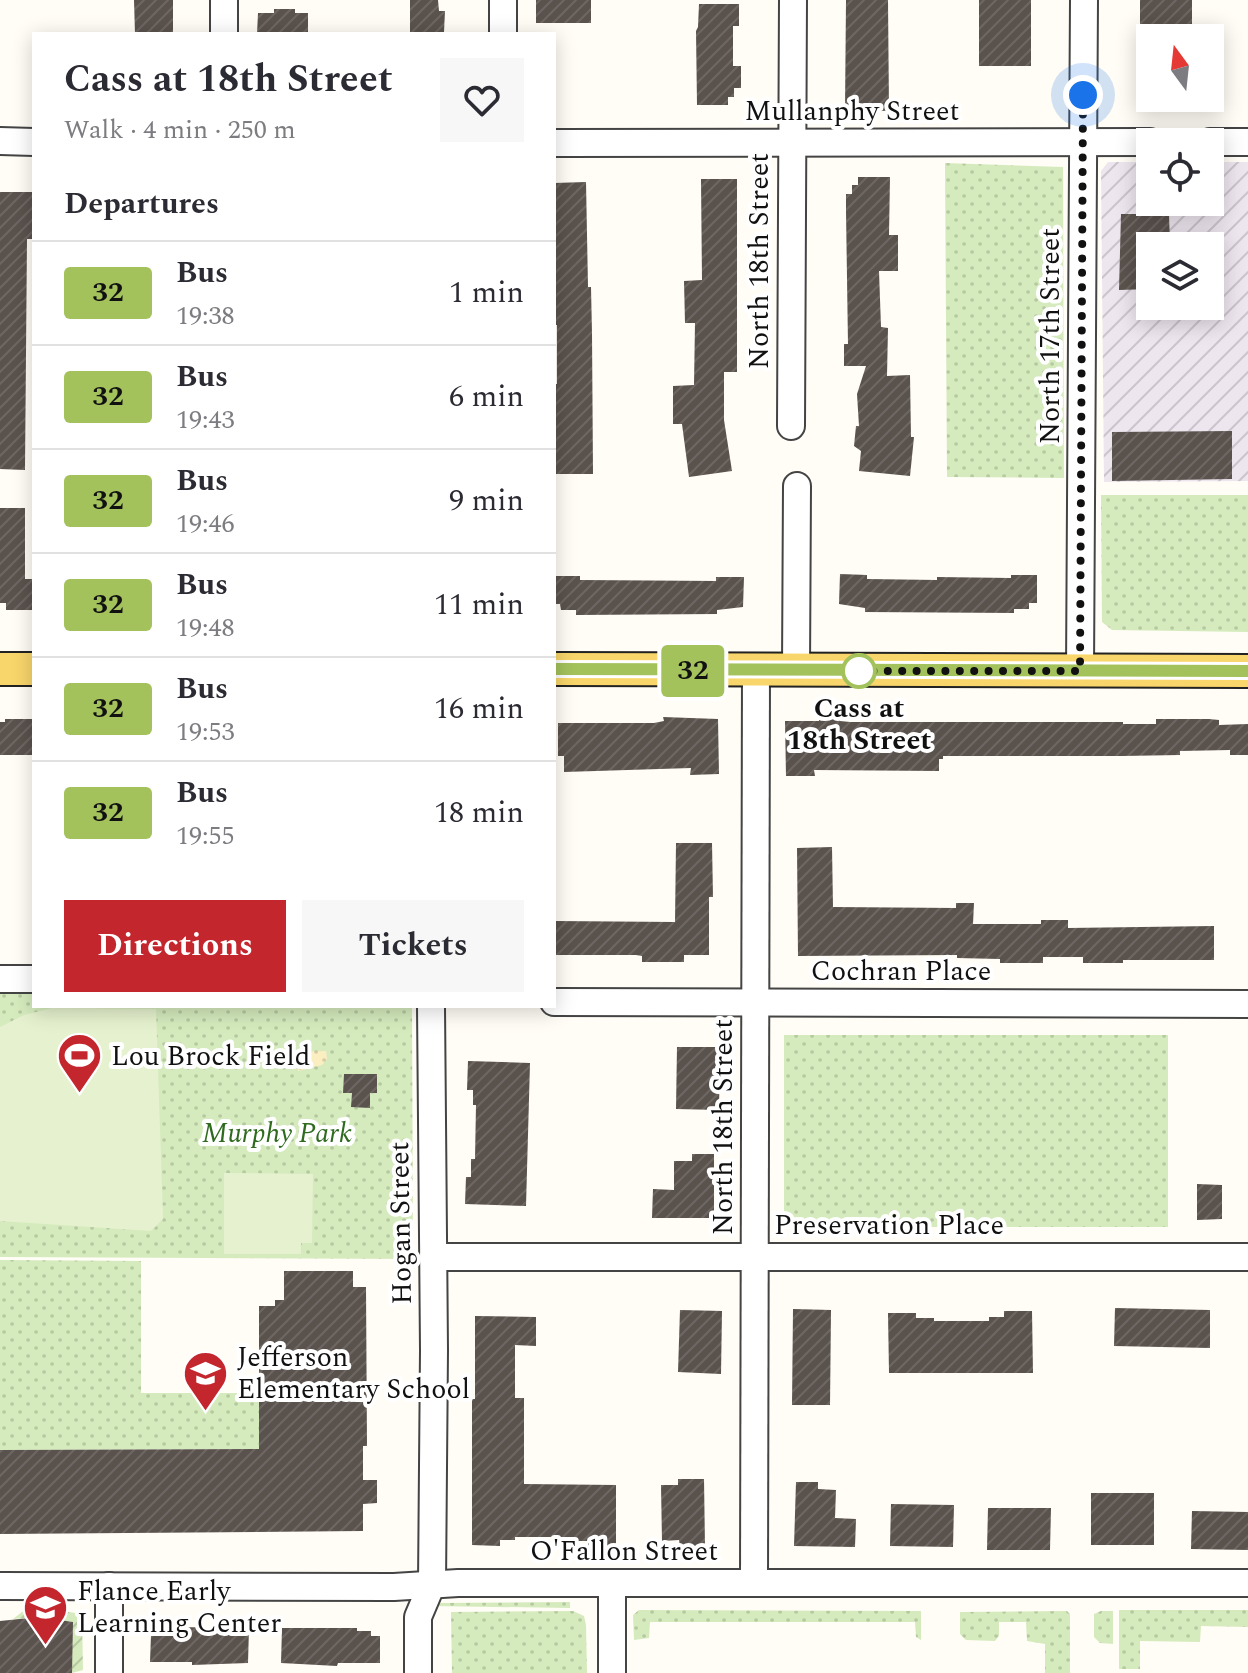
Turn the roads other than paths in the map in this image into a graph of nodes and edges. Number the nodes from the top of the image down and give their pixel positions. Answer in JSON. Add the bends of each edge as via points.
{"nodes":[{"id":1,"x":224,"y":0,"type":"edge"},
{"id":2,"x":503,"y":0,"type":"edge"},
{"id":3,"x":793,"y":0,"type":"edge"},
{"id":4,"x":1084,"y":0,"type":"edge"},
{"id":5,"x":224,"y":32,"type":"edge"},
{"id":6,"x":503,"y":32,"type":"edge"},
{"id":7,"x":0,"y":141,"type":"edge"},
{"id":8,"x":32,"y":142,"type":"edge"},
{"id":9,"x":1082,"y":142,"type":"junction"},
{"id":10,"x":1136,"y":142,"type":"edge"},
{"id":11,"x":1224,"y":142,"type":"edge"},
{"id":12,"x":1248,"y":142,"type":"edge"},
{"id":13,"x":556,"y":143,"type":"edge"},
{"id":14,"x":792,"y":143,"type":"junction"},
{"id":15,"x":791,"y":426,"type":"dead end"},
{"id":16,"x":797,"y":486,"type":"dead end"},
{"id":17,"x":0,"y":669,"type":"edge"},
{"id":18,"x":32,"y":669,"type":"edge"},
{"id":19,"x":556,"y":669,"type":"edge"},
{"id":20,"x":756,"y":671,"type":"junction"},
{"id":21,"x":796,"y":671,"type":"junction"},
{"id":22,"x":1080,"y":671,"type":"junction"},
{"id":23,"x":1248,"y":671,"type":"edge"},
{"id":24,"x":0,"y":979,"type":"edge"},
{"id":25,"x":32,"y":979,"type":"edge"},
{"id":26,"x":556,"y":1002,"type":"edge"},
{"id":27,"x":755,"y":1002,"type":"junction"},
{"id":28,"x":1248,"y":1004,"type":"edge"},
{"id":29,"x":431,"y":1008,"type":"edge"},
{"id":30,"x":433,"y":1257,"type":"junction"},
{"id":31,"x":755,"y":1257,"type":"junction"},
{"id":32,"x":1248,"y":1257,"type":"edge"},
{"id":33,"x":612,"y":1583,"type":"junction"},
{"id":34,"x":754,"y":1583,"type":"junction"},
{"id":35,"x":1248,"y":1583,"type":"edge"},
{"id":36,"x":432,"y":1584,"type":"junction"},
{"id":37,"x":0,"y":1586,"type":"edge"},
{"id":38,"x":109,"y":1586,"type":"junction"},
{"id":39,"x":109,"y":1673,"type":"edge"},
{"id":40,"x":418,"y":1673,"type":"edge"},
{"id":41,"x":612,"y":1673,"type":"edge"}],
"edges":[{"from":1,"to":5,"type":"street"},
{"from":2,"to":6,"type":"street"},
{"from":3,"to":14,"type":"street","name":"North 18th Street"},
{"from":4,"to":9,"type":"street","name":"North 17th Street"},
{"from":7,"to":8,"type":"street"},
{"from":9,"to":10,"type":"street","name":"Mullanphy Street"},
{"from":9,"to":14,"type":"street","name":"Mullanphy Street"},
{"from":9,"to":22,"type":"street","name":"North 17th Street"},
{"from":11,"to":12,"type":"street"},
{"from":13,"to":14,"type":"street","name":"Mullanphy Street"},
{"from":14,"to":15,"type":"street","name":"North 18th Street"},
{"from":16,"to":21,"type":"street"},
{"from":17,"to":18,"type":"main road"},
{"from":19,"to":20,"type":"main road"},
{"from":20,"to":21,"type":"main road"},
{"from":20,"to":27,"type":"street","name":"North 18th Street"},
{"from":21,"to":22,"type":"main road"},
{"from":22,"to":23,"type":"main road"},
{"from":24,"to":25,"type":"street"},
{"from":26,"to":27,"type":"street","name":"Cochran Place"},
{"from":27,"to":28,"type":"street","name":"Cochran Place"},
{"from":27,"to":31,"type":"street","name":"North 18th Street"},
{"from":29,"to":30,"type":"street","name":"Hogan Street"},
{"from":30,"to":31,"type":"street","name":"Preservation Place"},
{"from":30,"to":36,"type":"street","name":"Hogan Street"},
{"from":31,"to":32,"type":"street","name":"Preservation Place"},
{"from":31,"to":34,"type":"street","name":"North 18th Street"},
{"from":33,"to":34,"type":"street","name":"O'Fallon Street"},
{"from":33,"to":36,"type":"street","name":"O'Fallon Street"},
{"from":33,"to":41,"type":"street"},
{"from":34,"to":35,"type":"street","name":"O'Fallon Street"},
{"from":36,"to":38,"type":"street","name":"O'Fallon Street"},
{"from":36,"to":40,"type":"street","via":[[418,1617]]},
{"from":37,"to":38,"type":"street","name":"O'Fallon Street"},
{"from":38,"to":39,"type":"street"}]}
